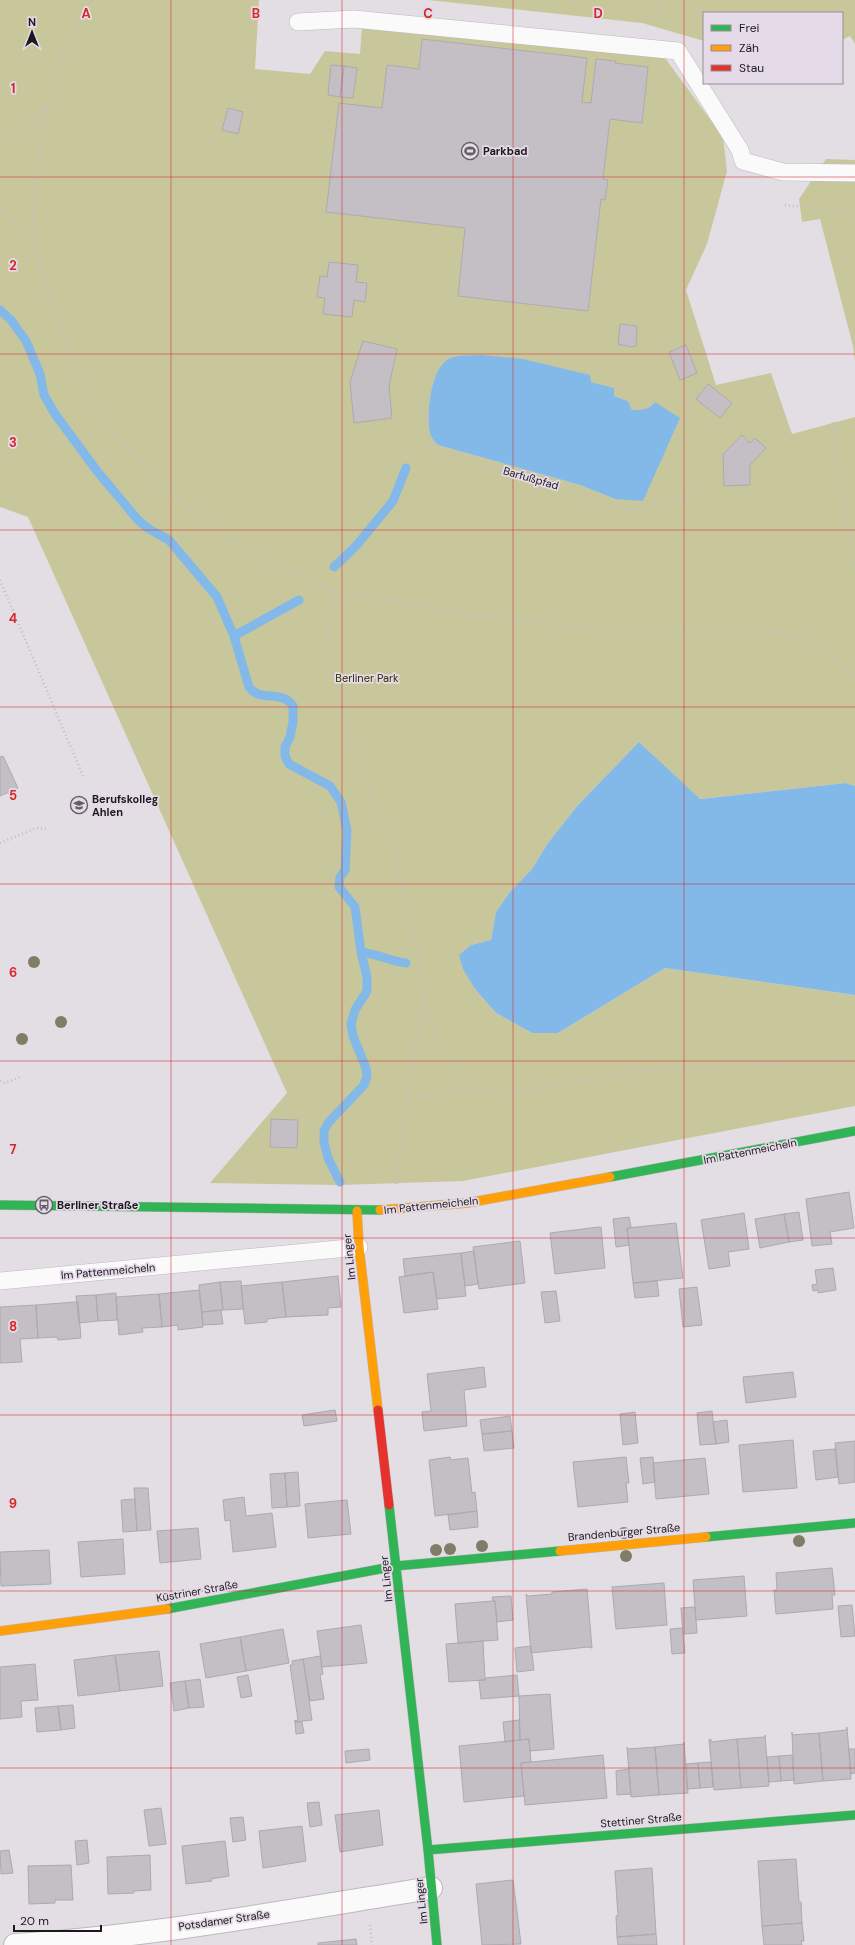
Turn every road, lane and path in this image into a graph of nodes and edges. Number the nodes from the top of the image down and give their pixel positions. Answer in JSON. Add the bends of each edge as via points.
{"nodes":[{"id":1,"x":92,"y":0,"type":"edge"},
{"id":2,"x":298,"y":22,"type":"dead end"},
{"id":3,"x":47,"y":109,"type":"junction"},
{"id":4,"x":0,"y":142,"type":"edge"},
{"id":5,"x":855,"y":173,"type":"edge"},
{"id":6,"x":785,"y":205,"type":"dead end"},
{"id":7,"x":0,"y":210,"type":"edge"},
{"id":8,"x":855,"y":212,"type":"edge"},
{"id":9,"x":34,"y":244,"type":"junction"},
{"id":10,"x":434,"y":370,"type":"dead end"},
{"id":11,"x":834,"y":422,"type":"dead end"},
{"id":12,"x":701,"y":483,"type":"dead end"},
{"id":13,"x":855,"y":569,"type":"edge"},
{"id":14,"x":0,"y":580,"type":"edge"},
{"id":15,"x":333,"y":590,"type":"junction"},
{"id":16,"x":855,"y":675,"type":"edge"},
{"id":17,"x":83,"y":776,"type":"dead end"},
{"id":18,"x":48,"y":828,"type":"dead end"},
{"id":19,"x":0,"y":843,"type":"edge"},
{"id":20,"x":424,"y":999,"type":"junction"},
{"id":21,"x":855,"y":1056,"type":"edge"},
{"id":22,"x":22,"y":1076,"type":"dead end"},
{"id":23,"x":0,"y":1081,"type":"edge"},
{"id":24,"x":475,"y":1090,"type":"junction"},
{"id":25,"x":407,"y":1101,"type":"junction"},
{"id":26,"x":855,"y":1131,"type":"edge"},
{"id":27,"x":0,"y":1204,"type":"edge"},
{"id":28,"x":392,"y":1210,"type":"junction"},
{"id":29,"x":357,"y":1211,"type":"junction"},
{"id":30,"x":359,"y":1247,"type":"junction"},
{"id":31,"x":0,"y":1281,"type":"edge"},
{"id":32,"x":855,"y":1523,"type":"edge"},
{"id":33,"x":396,"y":1566,"type":"junction"},
{"id":34,"x":0,"y":1631,"type":"edge"},
{"id":35,"x":855,"y":1815,"type":"edge"},
{"id":36,"x":428,"y":1850,"type":"junction"},
{"id":37,"x":432,"y":1888,"type":"junction"},
{"id":38,"x":15,"y":1945,"type":"edge"},
{"id":39,"x":437,"y":1945,"type":"edge"}],
"edges":[{"from":1,"to":3,"type":"path","via":[[64,52]]},
{"from":2,"to":5,"type":"lane","via":[[354,18],[678,51],[740,150],[743,161],[783,172]]},
{"from":3,"to":4,"type":"path"},
{"from":3,"to":9,"type":"path","via":[[33,208]]},
{"from":6,"to":8,"type":"path"},
{"from":7,"to":9,"type":"path"},
{"from":9,"to":15,"type":"path","via":[[50,300],[76,366],[105,424],[170,494],[261,559]]},
{"from":10,"to":12,"type":"path","name":"Barfußpfad","via":[[426,403],[426,435],[433,446],[616,507],[639,510],[665,503],[685,496]]},
{"from":11,"to":13,"type":"path","via":[[835,451]]},
{"from":14,"to":17,"type":"path"},
{"from":15,"to":16,"type":"path","via":[[471,615],[603,630],[770,629],[812,641]]},
{"from":15,"to":20,"type":"path","via":[[328,634],[333,681],[355,755],[393,846],[418,954]]},
{"from":18,"to":19,"type":"path","via":[[36,828]]},
{"from":20,"to":24,"type":"path","via":[[443,1052],[454,1069]]},
{"from":20,"to":25,"type":"path"},
{"from":21,"to":24,"type":"path","via":[[836,1060],[636,1071],[506,1094]]},
{"from":22,"to":23,"type":"path","via":[[5,1083]]},
{"from":24,"to":25,"type":"path","via":[[440,1093]]},
{"from":25,"to":28,"type":"path"},
{"from":26,"to":28,"type":"street","name":"Im Pattenmeicheln","via":[[467,1203]]},
{"from":27,"to":29,"type":"street","name":"Im Pattenmeicheln"},
{"from":28,"to":29,"type":"street","name":"Im Pattenmeicheln"},
{"from":29,"to":30,"type":"street","name":"Im Linger"},
{"from":30,"to":31,"type":"lane","name":"Im Pattenmeicheln"},
{"from":30,"to":33,"type":"street","name":"Im Linger"},
{"from":32,"to":33,"type":"street","name":"Brandenburger Straße"},
{"from":33,"to":34,"type":"street","name":"Küstriner Straße","via":[[158,1611]]},
{"from":33,"to":36,"type":"street","name":"Im Linger"},
{"from":35,"to":36,"type":"street","name":"Stettiner Straße"},
{"from":36,"to":37,"type":"street","name":"Im Linger"},
{"from":37,"to":38,"type":"street","name":"Potsdamer Straße","via":[[197,1925],[89,1939]]},
{"from":37,"to":39,"type":"street","name":"Im Linger"}]}
